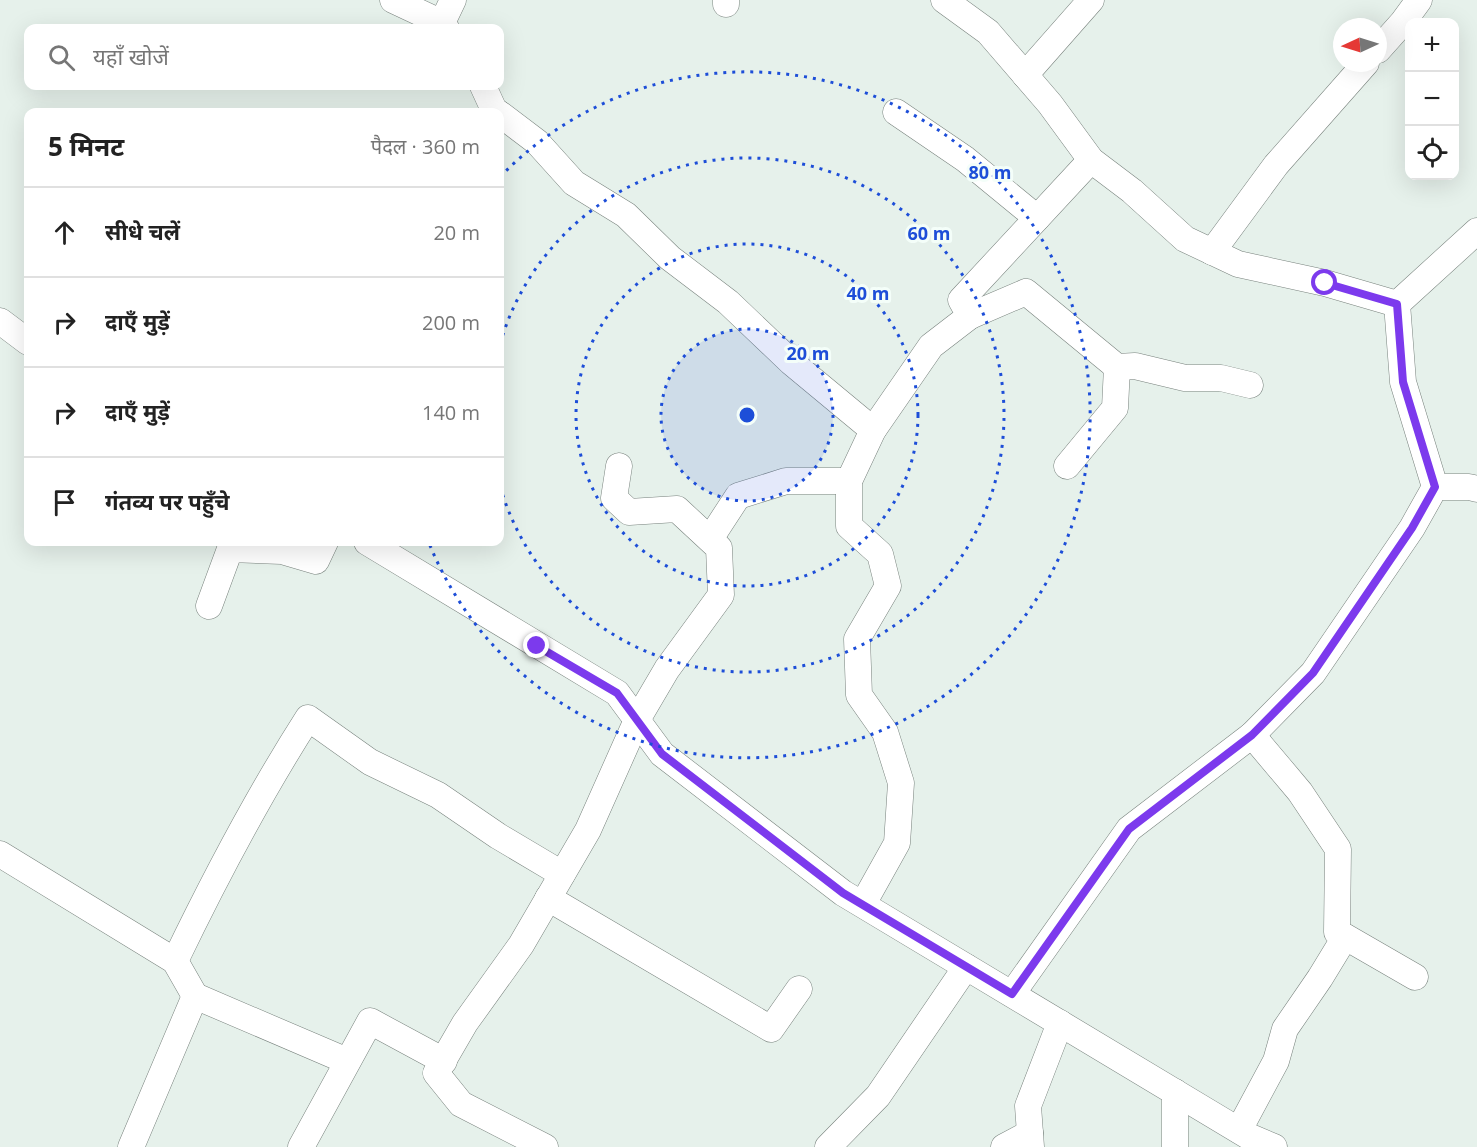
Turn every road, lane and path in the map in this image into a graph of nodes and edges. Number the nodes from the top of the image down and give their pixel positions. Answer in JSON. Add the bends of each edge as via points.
{"nodes":[{"id":1,"x":393,"y":0,"type":"edge"},
{"id":2,"x":453,"y":0,"type":"edge"},
{"id":3,"x":944,"y":0,"type":"edge"},
{"id":4,"x":1091,"y":0,"type":"edge"},
{"id":5,"x":1419,"y":0,"type":"edge"},
{"id":6,"x":440,"y":24,"type":"edge"},
{"id":7,"x":445,"y":24,"type":"edge"},
{"id":8,"x":1387,"y":40,"type":"edge"},
{"id":9,"x":1358,"y":72,"type":"edge"},
{"id":10,"x":1025,"y":75,"type":"junction"},
{"id":11,"x":485,"y":90,"type":"edge"},
{"id":12,"x":493,"y":108,"type":"edge"},
{"id":13,"x":896,"y":112,"type":"dead end"},
{"id":14,"x":504,"y":117,"type":"edge"},
{"id":15,"x":1091,"y":160,"type":"junction"},
{"id":16,"x":1037,"y":218,"type":"junction"},
{"id":17,"x":1477,"y":231,"type":"edge"},
{"id":18,"x":1212,"y":252,"type":"junction"},
{"id":19,"x":1397,"y":304,"type":"junction"},
{"id":20,"x":970,"y":316,"type":"junction"},
{"id":21,"x":0,"y":321,"type":"edge"},
{"id":22,"x":24,"y":339,"type":"edge"},
{"id":23,"x":1117,"y":367,"type":"junction"},
{"id":24,"x":1250,"y":386,"type":"dead end"},
{"id":25,"x":873,"y":430,"type":"junction"},
{"id":26,"x":619,"y":466,"type":"dead end"},
{"id":27,"x":1068,"y":466,"type":"dead end"},
{"id":28,"x":849,"y":481,"type":"junction"},
{"id":29,"x":1435,"y":487,"type":"junction"},
{"id":30,"x":1477,"y":489,"type":"edge"},
{"id":31,"x":710,"y":539,"type":"junction"},
{"id":32,"x":323,"y":546,"type":"edge"},
{"id":33,"x":374,"y":546,"type":"edge"},
{"id":34,"x":209,"y":606,"type":"dead end"},
{"id":35,"x":637,"y":720,"type":"junction"},
{"id":36,"x":1252,"y":735,"type":"junction"},
{"id":37,"x":0,"y":854,"type":"edge"},
{"id":38,"x":562,"y":874,"type":"junction"},
{"id":39,"x":548,"y":898,"type":"junction"},
{"id":40,"x":863,"y":904,"type":"junction"},
{"id":41,"x":1345,"y":937,"type":"junction"},
{"id":42,"x":175,"y":961,"type":"junction"},
{"id":43,"x":966,"y":967,"type":"junction"},
{"id":44,"x":1415,"y":977,"type":"dead end"},
{"id":45,"x":799,"y":989,"type":"dead end"},
{"id":46,"x":1012,"y":994,"type":"junction"},
{"id":47,"x":195,"y":996,"type":"junction"},
{"id":48,"x":1060,"y":1023,"type":"junction"},
{"id":49,"x":347,"y":1061,"type":"junction"},
{"id":50,"x":444,"y":1061,"type":"junction"},
{"id":51,"x":1175,"y":1092,"type":"junction"},
{"id":52,"x":1239,"y":1130,"type":"junction"},
{"id":53,"x":1031,"y":1140,"type":"edge"},
{"id":54,"x":130,"y":1147,"type":"edge"},
{"id":55,"x":301,"y":1147,"type":"edge"},
{"id":56,"x":545,"y":1147,"type":"edge"},
{"id":57,"x":828,"y":1147,"type":"edge"},
{"id":58,"x":1004,"y":1147,"type":"edge"},
{"id":59,"x":1175,"y":1147,"type":"edge"},
{"id":60,"x":1274,"y":1147,"type":"edge"}],
"edges":[{"from":1,"to":6,"type":"street"},
{"from":2,"to":7,"type":"street"},
{"from":3,"to":10,"type":"street","via":[[988,32]]},
{"from":4,"to":10,"type":"street"},
{"from":5,"to":8,"type":"street"},
{"from":9,"to":18,"type":"street","via":[[1276,165]]},
{"from":10,"to":15,"type":"street"},
{"from":11,"to":12,"type":"street"},
{"from":13,"to":16,"type":"street","via":[[965,159]]},
{"from":14,"to":25,"type":"street","via":[[537,142],[574,183],[626,215],[670,258],[728,303]]},
{"from":15,"to":16,"type":"street"},
{"from":15,"to":18,"type":"street","via":[[1185,239]]},
{"from":16,"to":20,"type":"street","via":[[961,300]]},
{"from":17,"to":19,"type":"street"},
{"from":18,"to":19,"type":"street","via":[[1238,264]]},
{"from":19,"to":29,"type":"street","via":[[1403,382]]},
{"from":20,"to":23,"type":"street","via":[[1026,292]]},
{"from":20,"to":25,"type":"street","via":[[931,346]]},
{"from":21,"to":22,"type":"street"},
{"from":23,"to":24,"type":"street","via":[[1135,366],[1185,378],[1221,378]]},
{"from":23,"to":27,"type":"street","via":[[1115,408]]},
{"from":25,"to":28,"type":"street"},
{"from":26,"to":31,"type":"street","via":[[615,498],[629,512],[677,509]]},
{"from":28,"to":31,"type":"street","via":[[786,481],[738,496]]},
{"from":28,"to":40,"type":"street","via":[[849,526],[880,554],[888,586],[857,639],[860,695],[885,732],[901,783],[897,843]]},
{"from":29,"to":30,"type":"street"},
{"from":29,"to":36,"type":"street","via":[[1412,528],[1313,673]]},
{"from":31,"to":35,"type":"street","via":[[719,548],[721,596],[667,669]]},
{"from":32,"to":34,"type":"street","via":[[316,561],[282,551],[230,549]]},
{"from":33,"to":35,"type":"street","via":[[617,693]]},
{"from":35,"to":38,"type":"street","via":[[588,830]]},
{"from":35,"to":40,"type":"street","via":[[662,754],[843,893]]},
{"from":36,"to":41,"type":"street","via":[[1300,792],[1338,849],[1336,932]]},
{"from":36,"to":46,"type":"street","via":[[1129,829]]},
{"from":37,"to":42,"type":"street"},
{"from":38,"to":39,"type":"street"},
{"from":38,"to":42,"type":"street","via":[[438,795],[370,762],[308,718],[207,893]]},
{"from":39,"to":45,"type":"street","via":[[771,1029]]},
{"from":39,"to":50,"type":"street"},
{"from":40,"to":43,"type":"street"},
{"from":41,"to":44,"type":"street"},
{"from":41,"to":52,"type":"street","via":[[1285,1029],[1276,1061]]},
{"from":42,"to":47,"type":"street"},
{"from":43,"to":46,"type":"street"},
{"from":43,"to":57,"type":"street","via":[[878,1096]]},
{"from":46,"to":48,"type":"street"},
{"from":47,"to":49,"type":"street"},
{"from":47,"to":54,"type":"street"},
{"from":48,"to":51,"type":"street"},
{"from":48,"to":53,"type":"street","via":[[1028,1106]]},
{"from":49,"to":50,"type":"street","via":[[370,1021]]},
{"from":49,"to":55,"type":"street"},
{"from":50,"to":56,"type":"street","via":[[436,1073],[461,1104]]},
{"from":51,"to":52,"type":"street"},
{"from":51,"to":59,"type":"street"},
{"from":52,"to":60,"type":"street"},
{"from":53,"to":58,"type":"street"}]}
